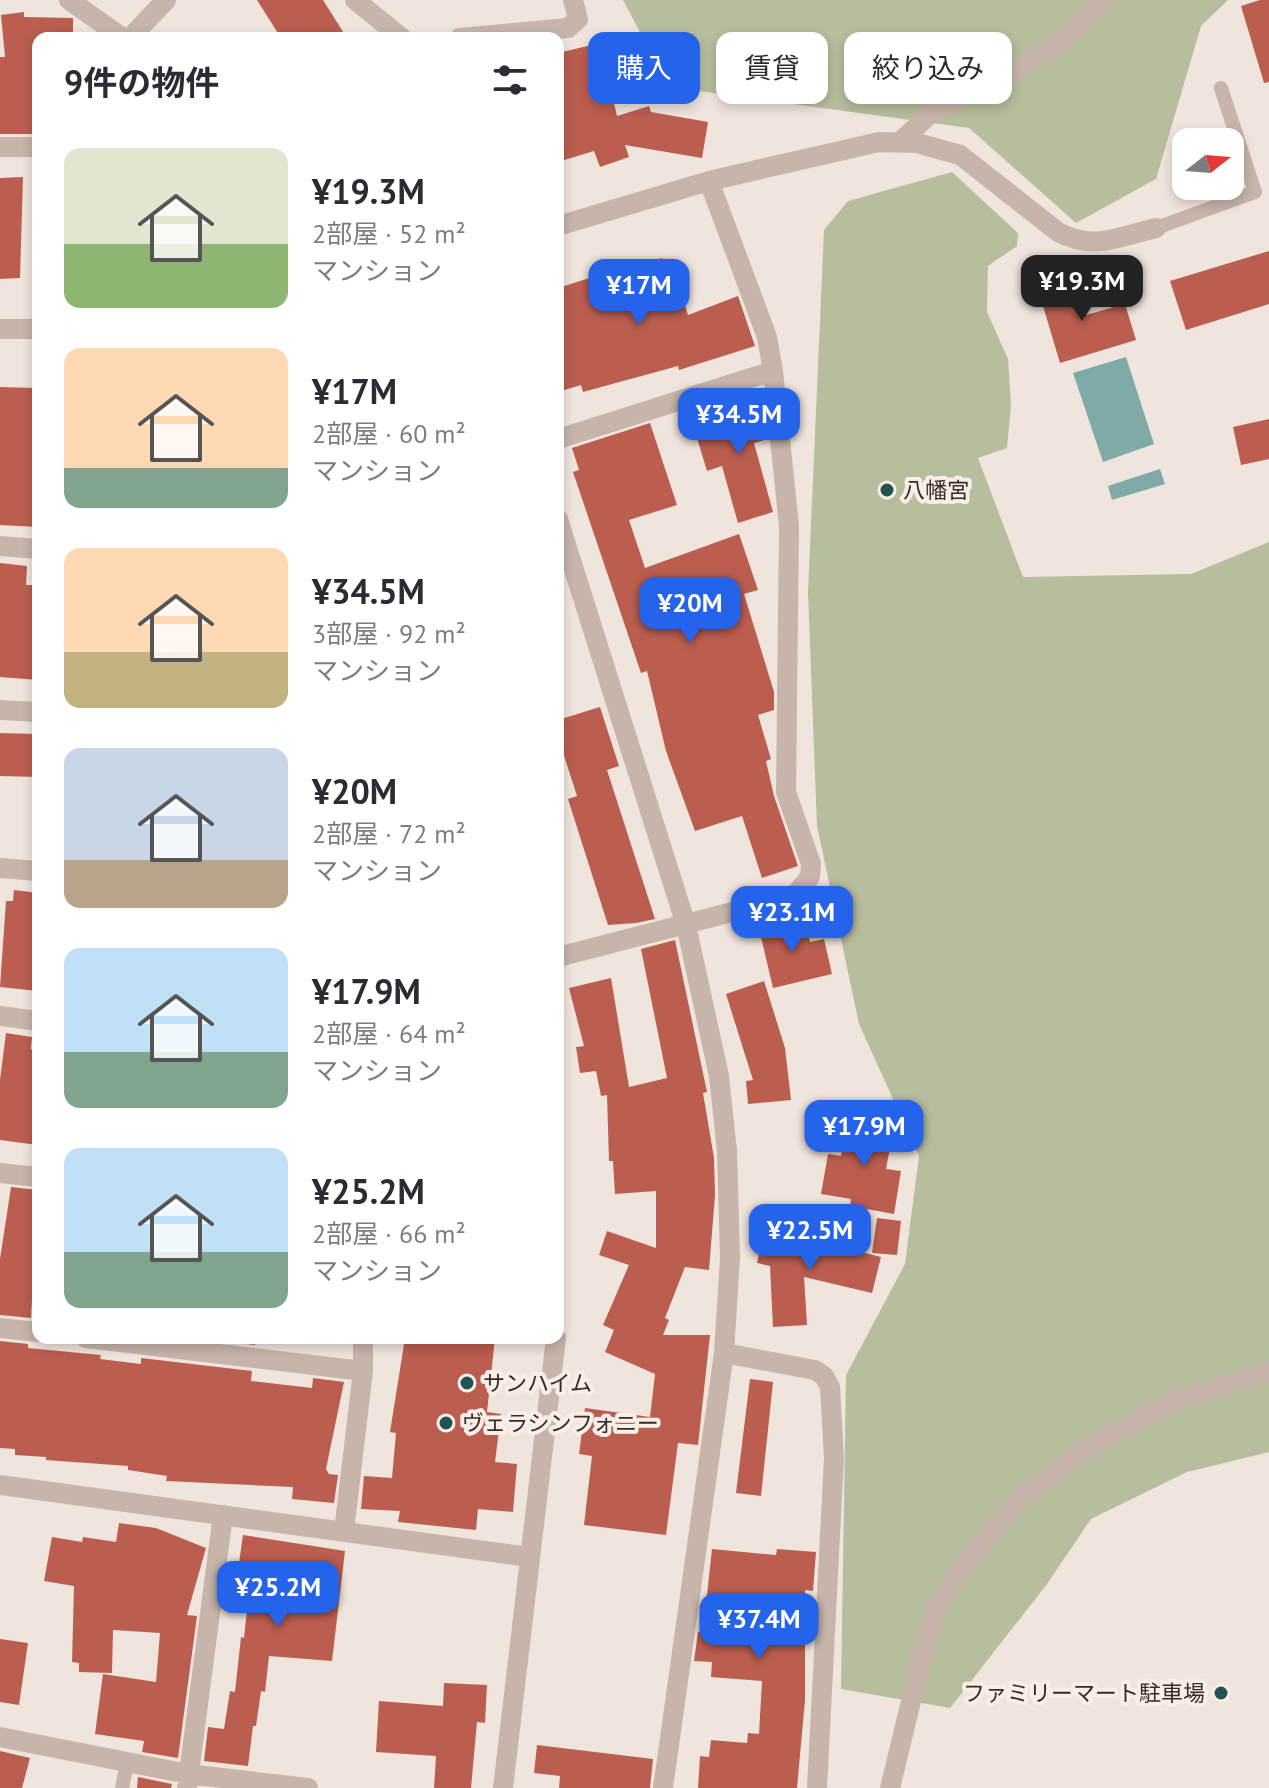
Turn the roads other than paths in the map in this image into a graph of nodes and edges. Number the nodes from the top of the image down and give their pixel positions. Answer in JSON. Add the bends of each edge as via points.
{"nodes":[{"id":1,"x":69,"y":0,"type":"edge"},
{"id":2,"x":166,"y":0,"type":"edge"},
{"id":3,"x":355,"y":0,"type":"edge"},
{"id":4,"x":573,"y":0,"type":"edge"},
{"id":5,"x":1103,"y":0,"type":"edge"},
{"id":6,"x":114,"y":32,"type":"edge"},
{"id":7,"x":136,"y":32,"type":"edge"},
{"id":8,"x":395,"y":32,"type":"edge"},
{"id":9,"x":525,"y":32,"type":"edge"},
{"id":10,"x":1221,"y":88,"type":"dead end"},
{"id":11,"x":900,"y":142,"type":"junction"},
{"id":12,"x":0,"y":147,"type":"edge"},
{"id":13,"x":32,"y":147,"type":"edge"},
{"id":14,"x":709,"y":181,"type":"junction"},
{"id":15,"x":564,"y":224,"type":"edge"},
{"id":16,"x":1156,"y":228,"type":"joint"},
{"id":17,"x":0,"y":329,"type":"edge"},
{"id":18,"x":32,"y":329,"type":"edge"},
{"id":19,"x":773,"y":371,"type":"junction"},
{"id":20,"x":564,"y":437,"type":"edge"},
{"id":21,"x":564,"y":538,"type":"edge"},
{"id":22,"x":0,"y":546,"type":"edge"},
{"id":23,"x":32,"y":549,"type":"edge"},
{"id":24,"x":0,"y":710,"type":"edge"},
{"id":25,"x":32,"y":712,"type":"edge"},
{"id":26,"x":0,"y":868,"type":"edge"},
{"id":27,"x":32,"y":871,"type":"edge"},
{"id":28,"x":686,"y":925,"type":"junction"},
{"id":29,"x":564,"y":956,"type":"edge"},
{"id":30,"x":0,"y":1016,"type":"edge"},
{"id":31,"x":32,"y":1020,"type":"edge"},
{"id":32,"x":0,"y":1173,"type":"edge"},
{"id":33,"x":32,"y":1176,"type":"edge"},
{"id":34,"x":0,"y":1328,"type":"edge"},
{"id":35,"x":32,"y":1331,"type":"edge"},
{"id":36,"x":136,"y":1344,"type":"edge"},
{"id":37,"x":363,"y":1344,"type":"edge"},
{"id":38,"x":555,"y":1344,"type":"edge"},
{"id":39,"x":724,"y":1353,"type":"junction"},
{"id":40,"x":363,"y":1371,"type":"junction"},
{"id":41,"x":1269,"y":1372,"type":"edge"},
{"id":42,"x":0,"y":1485,"type":"edge"},
{"id":43,"x":223,"y":1515,"type":"junction"},
{"id":44,"x":344,"y":1531,"type":"junction"},
{"id":45,"x":529,"y":1557,"type":"junction"},
{"id":46,"x":0,"y":1737,"type":"edge"},
{"id":47,"x":127,"y":1762,"type":"junction"},
{"id":48,"x":188,"y":1781,"type":"edge"},
{"id":49,"x":122,"y":1788,"type":"edge"},
{"id":50,"x":308,"y":1788,"type":"edge"},
{"id":51,"x":503,"y":1788,"type":"edge"},
{"id":52,"x":663,"y":1788,"type":"edge"},
{"id":53,"x":817,"y":1788,"type":"edge"},
{"id":54,"x":890,"y":1788,"type":"edge"}],
"edges":[{"from":1,"to":6,"type":"street"},
{"from":2,"to":7,"type":"street"},
{"from":3,"to":8,"type":"street"},
{"from":4,"to":9,"type":"street","via":[[578,19],[568,28]]},
{"from":5,"to":11,"type":"street","via":[[1065,39],[931,113]]},
{"from":10,"to":16,"type":"lane","via":[[1255,192]]},
{"from":11,"to":14,"type":"street","via":[[863,144]]},
{"from":11,"to":16,"type":"street","via":[[960,155],[1075,241],[1090,244]]},
{"from":12,"to":13,"type":"street"},
{"from":14,"to":15,"type":"street"},
{"from":14,"to":19,"type":"street","via":[[767,337]]},
{"from":17,"to":18,"type":"street"},
{"from":19,"to":20,"type":"street"},
{"from":19,"to":28,"type":"street","via":[[789,526],[786,792],[811,864],[810,877],[794,896]]},
{"from":21,"to":28,"type":"street"},
{"from":22,"to":23,"type":"street"},
{"from":24,"to":25,"type":"street"},
{"from":26,"to":27,"type":"street"},
{"from":28,"to":29,"type":"street"},
{"from":28,"to":39,"type":"street","via":[[719,1076],[727,1151],[730,1258]]},
{"from":30,"to":31,"type":"street"},
{"from":32,"to":33,"type":"street"},
{"from":34,"to":35,"type":"street"},
{"from":36,"to":40,"type":"street"},
{"from":37,"to":40,"type":"street"},
{"from":38,"to":45,"type":"street"},
{"from":39,"to":52,"type":"street"},
{"from":39,"to":53,"type":"street","via":[[815,1370],[830,1387],[834,1458]]},
{"from":40,"to":44,"type":"street"},
{"from":41,"to":54,"type":"street","via":[[1176,1400],[1094,1444],[1019,1499],[939,1603]]},
{"from":42,"to":43,"type":"street"},
{"from":43,"to":44,"type":"street"},
{"from":43,"to":48,"type":"street"},
{"from":44,"to":45,"type":"street"},
{"from":45,"to":51,"type":"street"},
{"from":46,"to":47,"type":"street"},
{"from":47,"to":48,"type":"street"},
{"from":47,"to":49,"type":"lane"},
{"from":48,"to":50,"type":"street"}]}
